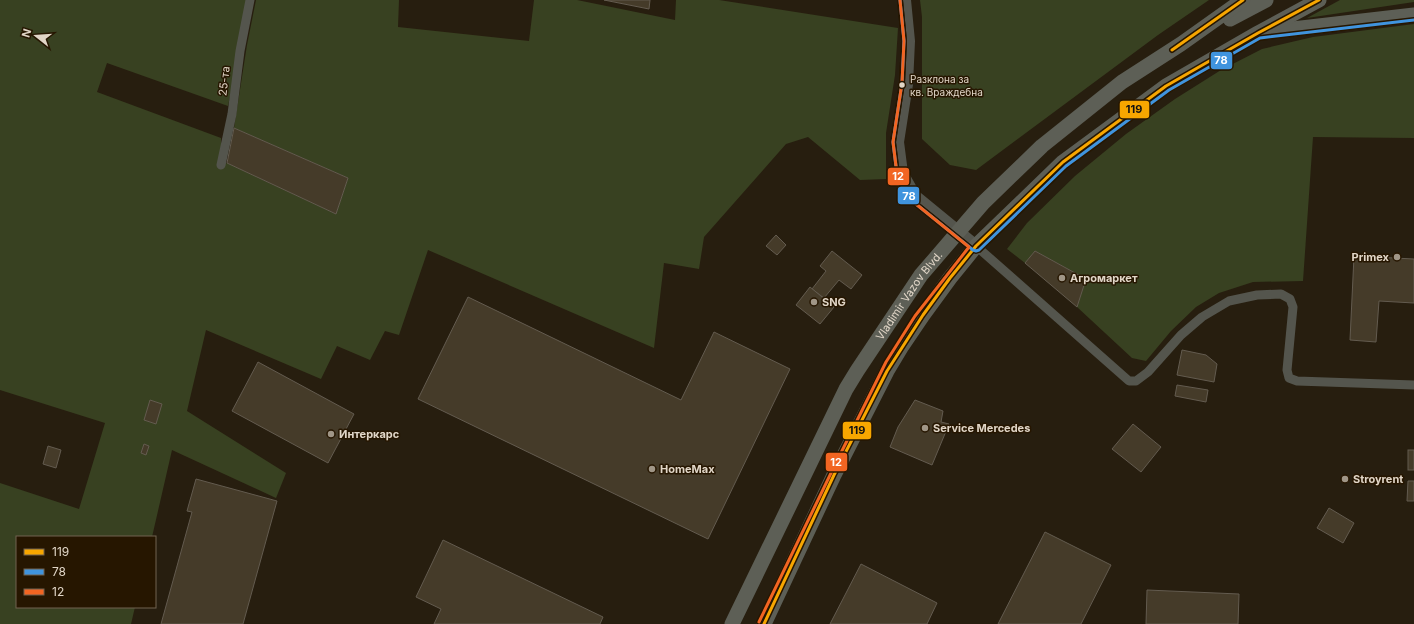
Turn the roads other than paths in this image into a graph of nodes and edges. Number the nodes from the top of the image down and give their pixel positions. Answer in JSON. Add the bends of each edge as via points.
{"nodes":[{"id":1,"x":250,"y":0,"type":"edge"},
{"id":2,"x":905,"y":0,"type":"edge"},
{"id":3,"x":1243,"y":0,"type":"edge"},
{"id":4,"x":1266,"y":0,"type":"edge"},
{"id":5,"x":1319,"y":0,"type":"edge"},
{"id":6,"x":1414,"y":14,"type":"edge"},
{"id":7,"x":1258,"y":33,"type":"junction"},
{"id":8,"x":1181,"y":44,"type":"junction"},
{"id":9,"x":221,"y":165,"type":"dead end"},
{"id":10,"x":959,"y":231,"type":"junction"},
{"id":11,"x":976,"y":246,"type":"junction"},
{"id":12,"x":1414,"y":385,"type":"edge"},
{"id":13,"x":732,"y":624,"type":"edge"},
{"id":14,"x":764,"y":624,"type":"edge"}],
"edges":[{"from":1,"to":9,"type":"street","name":"25-та","via":[[232,114]]},
{"from":2,"to":10,"type":"street","via":[[909,48],[907,84],[898,142],[902,173],[915,196]]},
{"from":3,"to":8,"type":"main road"},
{"from":4,"to":8,"type":"main road"},
{"from":5,"to":7,"type":"main road","name":"Vladimir Vazov Blvd."},
{"from":6,"to":7,"type":"main road"},
{"from":7,"to":11,"type":"main road","name":"Vladimir Vazov Blvd.","via":[[1166,86],[1063,162]]},
{"from":8,"to":10,"type":"main road","name":"Vladimir Vazov Blvd.","via":[[1122,82],[1042,146],[983,203]]},
{"from":10,"to":11,"type":"street"},
{"from":10,"to":13,"type":"main road","name":"Vladimir Vazov Blvd.","via":[[921,275],[846,389]]},
{"from":11,"to":12,"type":"street","via":[[1129,381],[1136,381],[1148,372],[1181,335],[1202,317],[1222,305],[1257,295],[1281,294],[1290,299],[1293,307],[1287,370],[1289,378],[1297,381]]},
{"from":11,"to":14,"type":"main road","name":"Vladimir Vazov Blvd.","via":[[923,315],[887,371],[834,475]]}]}
